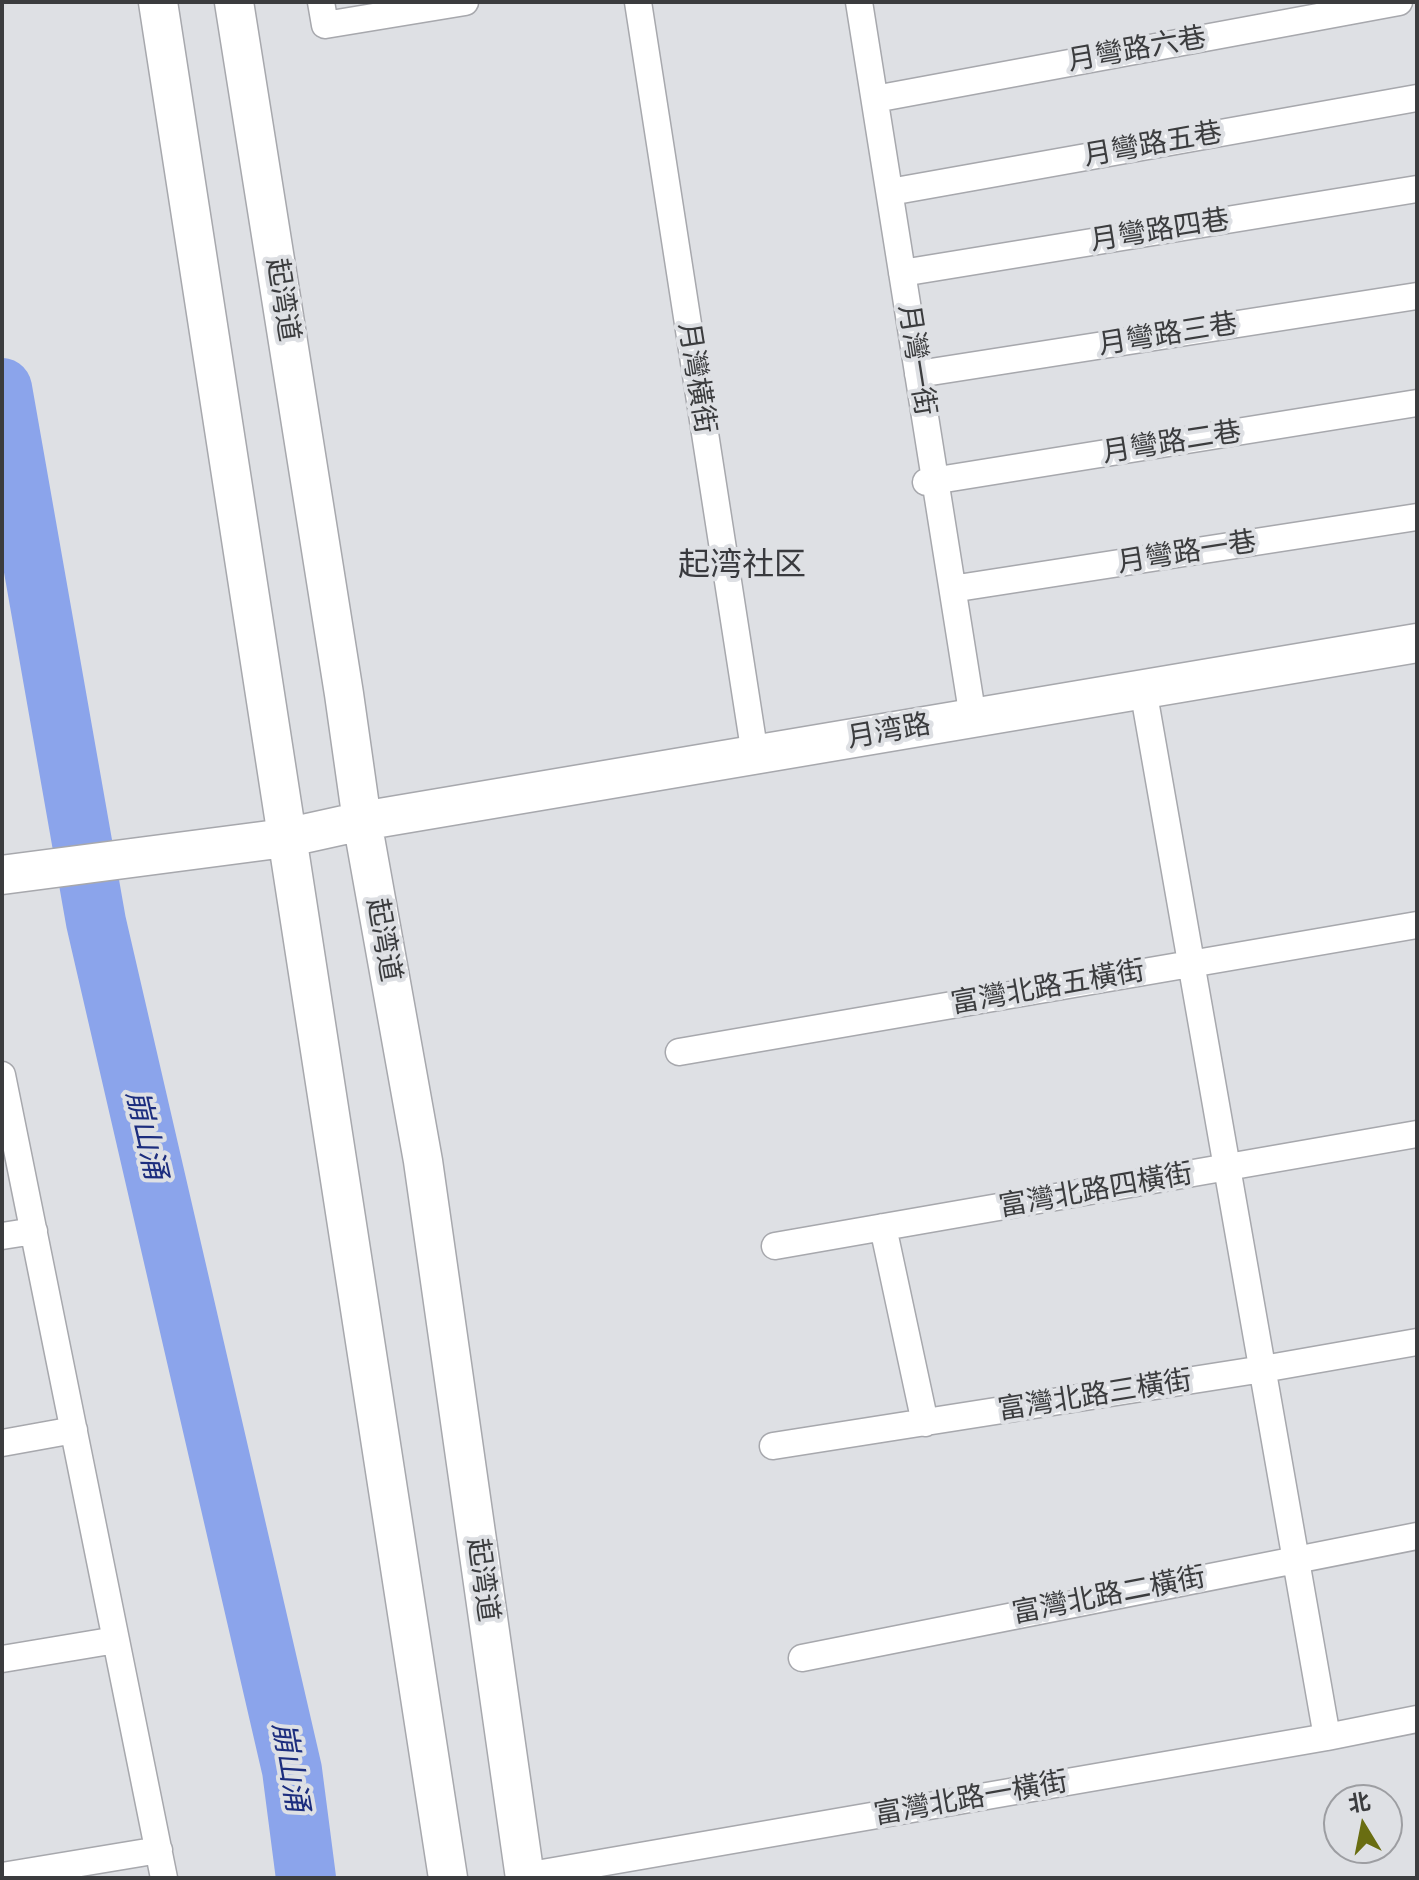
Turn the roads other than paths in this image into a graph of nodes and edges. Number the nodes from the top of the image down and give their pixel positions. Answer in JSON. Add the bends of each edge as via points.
{"nodes":[{"id":1,"x":158,"y":2,"type":"edge"},
{"id":2,"x":234,"y":2,"type":"edge"},
{"id":3,"x":465,"y":2,"type":"edge"},
{"id":4,"x":638,"y":2,"type":"edge"},
{"id":5,"x":859,"y":2,"type":"edge"},
{"id":6,"x":1399,"y":2,"type":"edge"},
{"id":7,"x":323,"y":14,"type":"edge"},
{"id":8,"x":1417,"y":98,"type":"edge"},
{"id":9,"x":875,"y":99,"type":"junction"},
{"id":10,"x":1417,"y":189,"type":"edge"},
{"id":11,"x":890,"y":192,"type":"junction"},
{"id":12,"x":902,"y":273,"type":"junction"},
{"id":13,"x":1417,"y":296,"type":"edge"},
{"id":14,"x":918,"y":374,"type":"junction"},
{"id":15,"x":1417,"y":403,"type":"edge"},
{"id":16,"x":931,"y":481,"type":"junction"},
{"id":17,"x":1417,"y":517,"type":"edge"},
{"id":18,"x":958,"y":588,"type":"dead end"},
{"id":19,"x":1417,"y":643,"type":"edge"},
{"id":20,"x":1143,"y":689,"type":"junction"},
{"id":21,"x":973,"y":718,"type":"junction"},
{"id":22,"x":755,"y":755,"type":"junction"},
{"id":23,"x":362,"y":821,"type":"junction"},
{"id":24,"x":285,"y":838,"type":"junction"},
{"id":25,"x":8,"y":875,"type":"edge"},
{"id":26,"x":1417,"y":925,"type":"edge"},
{"id":27,"x":1191,"y":963,"type":"junction"},
{"id":28,"x":679,"y":1052,"type":"dead end"},
{"id":29,"x":2,"y":1075,"type":"edge"},
{"id":30,"x":1417,"y":1134,"type":"edge"},
{"id":31,"x":1227,"y":1168,"type":"junction"},
{"id":32,"x":883,"y":1227,"type":"junction"},
{"id":33,"x":34,"y":1231,"type":"junction"},
{"id":34,"x":2,"y":1236,"type":"edge"},
{"id":35,"x":775,"y":1246,"type":"dead end"},
{"id":36,"x":1417,"y":1342,"type":"edge"},
{"id":37,"x":1263,"y":1369,"type":"junction"},
{"id":38,"x":925,"y":1423,"type":"junction"},
{"id":39,"x":74,"y":1430,"type":"junction"},
{"id":40,"x":2,"y":1443,"type":"edge"},
{"id":41,"x":773,"y":1446,"type":"dead end"},
{"id":42,"x":1417,"y":1536,"type":"edge"},
{"id":43,"x":1296,"y":1559,"type":"junction"},
{"id":44,"x":116,"y":1640,"type":"junction"},
{"id":45,"x":802,"y":1658,"type":"dead end"},
{"id":46,"x":2,"y":1659,"type":"edge"},
{"id":47,"x":1417,"y":1719,"type":"edge"},
{"id":48,"x":1327,"y":1737,"type":"junction"},
{"id":49,"x":159,"y":1850,"type":"junction"},
{"id":50,"x":2,"y":1876,"type":"edge"},
{"id":51,"x":525,"y":1877,"type":"edge"},
{"id":52,"x":164,"y":1878,"type":"edge"},
{"id":53,"x":448,"y":1878,"type":"edge"}],
"edges":[{"from":1,"to":24,"type":"main road"},
{"from":2,"to":23,"type":"main road","name":"起湾道"},
{"from":3,"to":7,"type":"street"},
{"from":4,"to":22,"type":"street","name":"月灣橫街"},
{"from":5,"to":9,"type":"street","name":"月灣一街"},
{"from":6,"to":9,"type":"street","name":"月彎路六巷"},
{"from":8,"to":11,"type":"street","name":"月彎路五巷"},
{"from":9,"to":11,"type":"street","name":"月灣一街"},
{"from":10,"to":12,"type":"street","name":"月彎路四巷"},
{"from":11,"to":12,"type":"street","name":"月灣一街"},
{"from":12,"to":14,"type":"street","name":"月灣一街"},
{"from":13,"to":14,"type":"street","name":"月彎路三巷"},
{"from":14,"to":16,"type":"street","name":"月灣一街"},
{"from":15,"to":16,"type":"street","name":"月彎路二巷"},
{"from":16,"to":21,"type":"street","name":"月灣一街"},
{"from":17,"to":18,"type":"street","name":"月彎路一巷"},
{"from":19,"to":20,"type":"main road","name":"月湾路"},
{"from":20,"to":21,"type":"main road","name":"月湾路"},
{"from":20,"to":27,"type":"street"},
{"from":21,"to":22,"type":"main road","name":"月湾路"},
{"from":22,"to":23,"type":"main road","name":"月湾路"},
{"from":23,"to":24,"type":"main road","name":"月湾路"},
{"from":23,"to":51,"type":"main road","name":"起湾道","via":[[423,1161]]},
{"from":24,"to":25,"type":"main road","name":"月湾路"},
{"from":24,"to":53,"type":"main road"},
{"from":26,"to":27,"type":"street","name":"富灣北路五橫街"},
{"from":27,"to":28,"type":"street","name":"富灣北路五橫街"},
{"from":27,"to":31,"type":"street"},
{"from":29,"to":33,"type":"street"},
{"from":30,"to":31,"type":"street","name":"富灣北路四橫街"},
{"from":31,"to":32,"type":"street","name":"富灣北路四橫街"},
{"from":31,"to":37,"type":"street"},
{"from":32,"to":35,"type":"street","name":"富灣北路四橫街"},
{"from":32,"to":38,"type":"street"},
{"from":33,"to":34,"type":"street"},
{"from":33,"to":39,"type":"street"},
{"from":36,"to":37,"type":"street","name":"富灣北路三橫街"},
{"from":37,"to":38,"type":"street","name":"富灣北路三橫街"},
{"from":37,"to":43,"type":"street"},
{"from":38,"to":41,"type":"street","name":"富灣北路三橫街"},
{"from":39,"to":40,"type":"street"},
{"from":39,"to":44,"type":"street"},
{"from":42,"to":43,"type":"street","name":"富灣北路二橫街"},
{"from":43,"to":45,"type":"street","name":"富灣北路二橫街"},
{"from":43,"to":48,"type":"street"},
{"from":44,"to":46,"type":"street"},
{"from":44,"to":49,"type":"street"},
{"from":47,"to":48,"type":"street","name":"富灣北路一橫街"},
{"from":48,"to":51,"type":"street","name":"富灣北路一橫街"},
{"from":49,"to":50,"type":"street"},
{"from":49,"to":52,"type":"street"}]}
